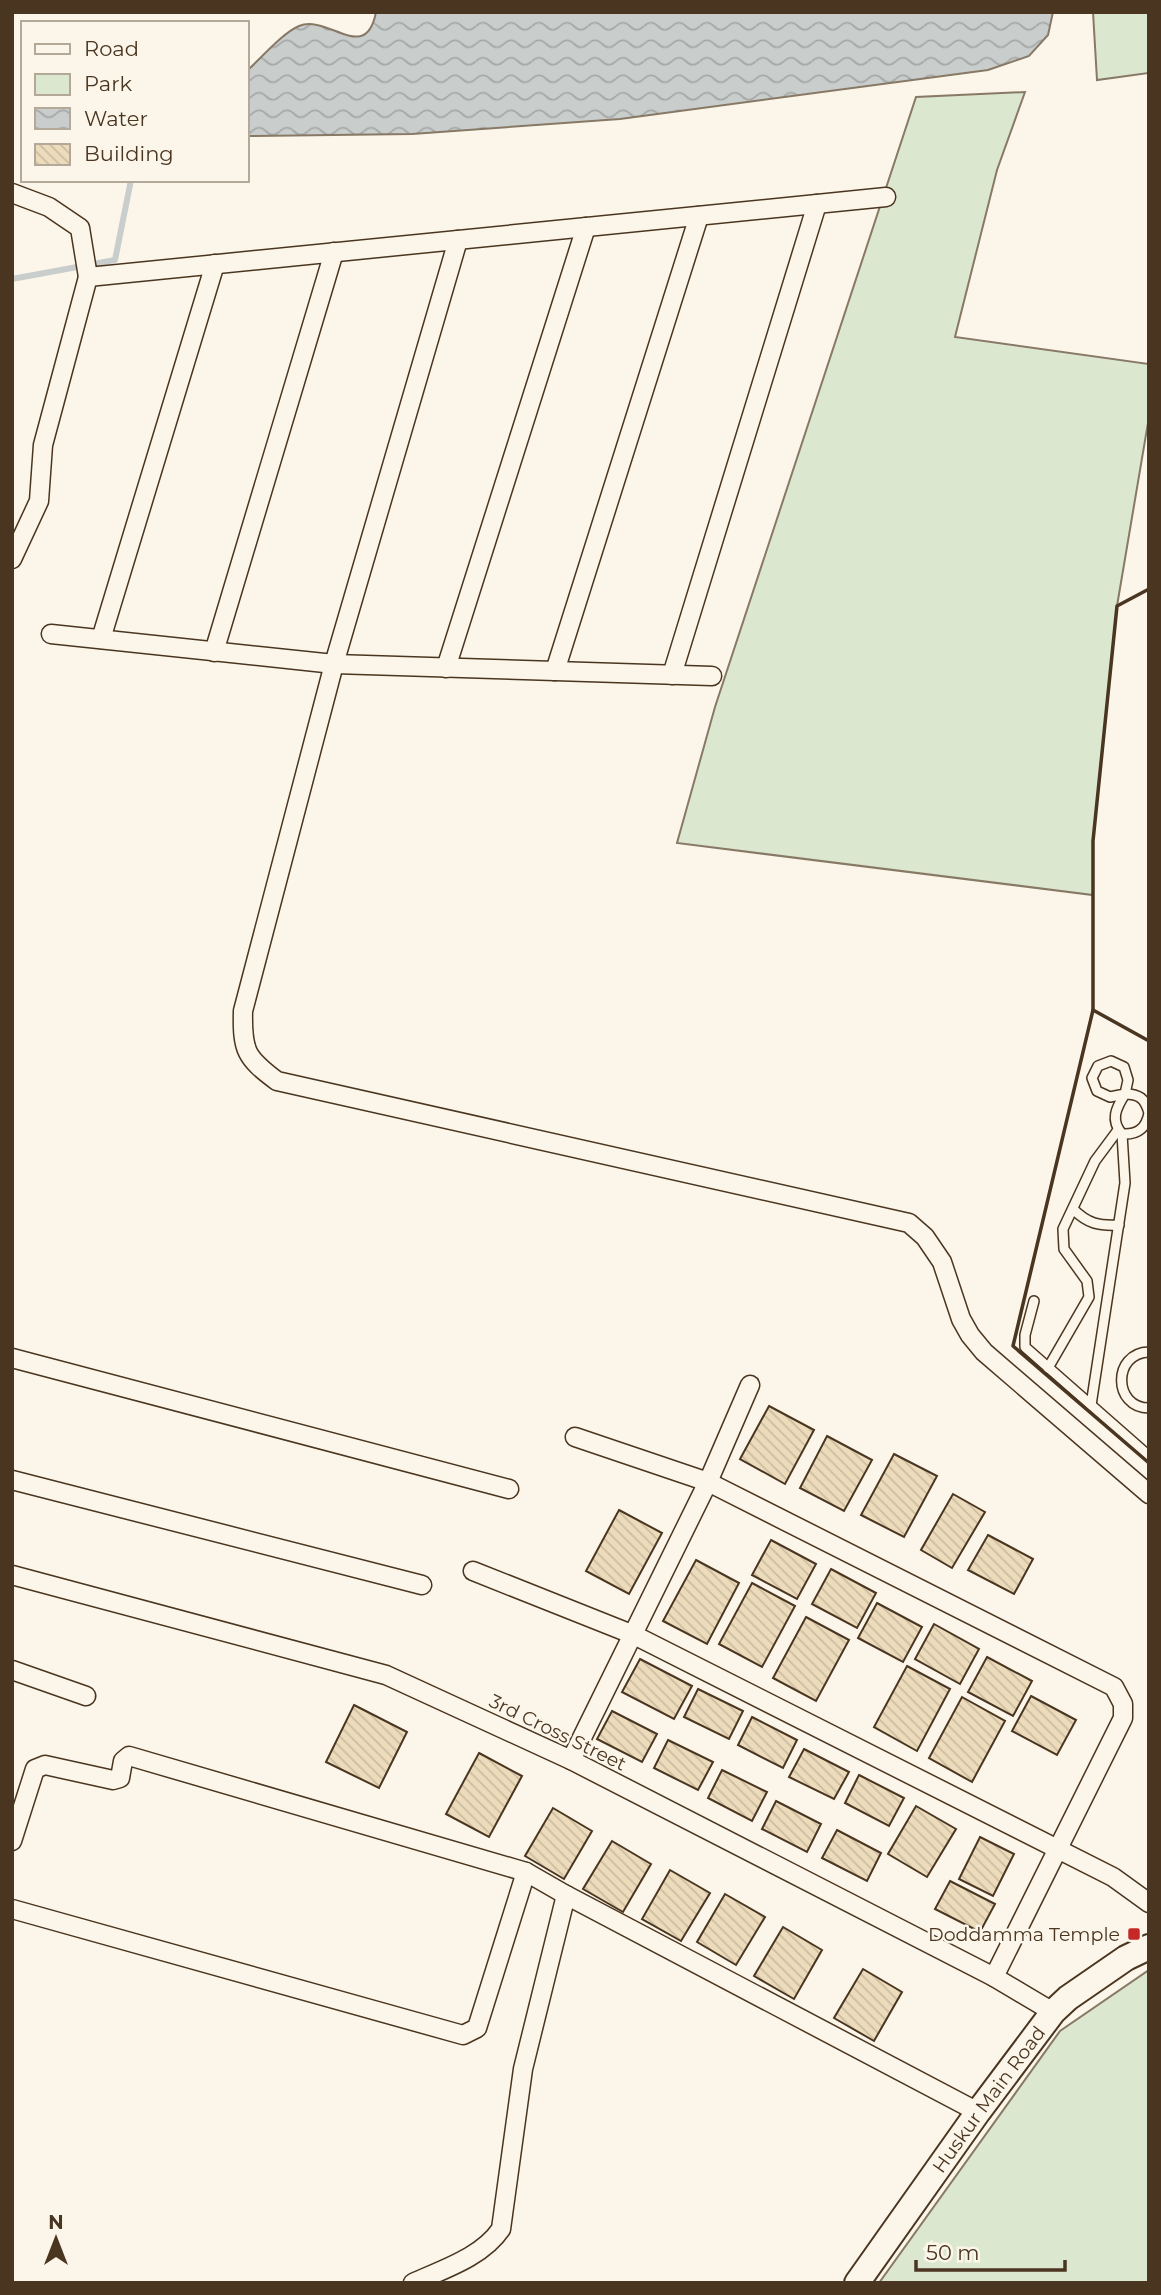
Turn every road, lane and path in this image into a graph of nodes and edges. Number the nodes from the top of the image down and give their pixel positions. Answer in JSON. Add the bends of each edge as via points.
{"nodes":[{"id":1,"x":12,"y":193,"type":"edge"},
{"id":2,"x":886,"y":197,"type":"dead end"},
{"id":3,"x":817,"y":204,"type":"junction"},
{"id":4,"x":699,"y":216,"type":"junction"},
{"id":5,"x":586,"y":227,"type":"junction"},
{"id":6,"x":457,"y":240,"type":"junction"},
{"id":7,"x":334,"y":252,"type":"junction"},
{"id":8,"x":215,"y":264,"type":"junction"},
{"id":9,"x":88,"y":277,"type":"junction"},
{"id":10,"x":12,"y":559,"type":"edge"},
{"id":11,"x":51,"y":634,"type":"dead end"},
{"id":12,"x":101,"y":639,"type":"junction"},
{"id":13,"x":214,"y":652,"type":"junction"},
{"id":14,"x":334,"y":664,"type":"junction"},
{"id":15,"x":446,"y":668,"type":"junction"},
{"id":16,"x":555,"y":671,"type":"junction"},
{"id":17,"x":672,"y":675,"type":"junction"},
{"id":18,"x":712,"y":676,"type":"dead end"},
{"id":19,"x":1125,"y":1094,"type":"junction"},
{"id":20,"x":1149,"y":1113,"type":"edge"},
{"id":21,"x":1120,"y":1132,"type":"junction"},
{"id":22,"x":1073,"y":1209,"type":"junction"},
{"id":23,"x":1119,"y":1225,"type":"junction"},
{"id":24,"x":1034,"y":1301,"type":"dead end"},
{"id":25,"x":1149,"y":1352,"type":"edge"},
{"id":26,"x":12,"y":1358,"type":"edge"},
{"id":27,"x":1048,"y":1368,"type":"junction"},
{"id":28,"x":750,"y":1385,"type":"dead end"},
{"id":29,"x":1091,"y":1405,"type":"junction"},
{"id":30,"x":1149,"y":1409,"type":"edge"},
{"id":31,"x":575,"y":1437,"type":"dead end"},
{"id":32,"x":1149,"y":1456,"type":"edge"},
{"id":33,"x":12,"y":1480,"type":"edge"},
{"id":34,"x":708,"y":1482,"type":"junction"},
{"id":35,"x":509,"y":1489,"type":"dead end"},
{"id":36,"x":1149,"y":1494,"type":"edge"},
{"id":37,"x":473,"y":1571,"type":"dead end"},
{"id":38,"x":12,"y":1575,"type":"edge"},
{"id":39,"x":422,"y":1585,"type":"dead end"},
{"id":40,"x":634,"y":1635,"type":"junction"},
{"id":41,"x":12,"y":1670,"type":"edge"},
{"id":42,"x":86,"y":1696,"type":"dead end"},
{"id":43,"x":571,"y":1760,"type":"junction"},
{"id":44,"x":12,"y":1841,"type":"edge"},
{"id":45,"x":1058,"y":1850,"type":"junction"},
{"id":46,"x":526,"y":1872,"type":"junction"},
{"id":47,"x":566,"y":1895,"type":"junction"},
{"id":48,"x":1149,"y":1903,"type":"edge"},
{"id":49,"x":12,"y":1909,"type":"edge"},
{"id":50,"x":1149,"y":1947,"type":"edge"},
{"id":51,"x":994,"y":1977,"type":"junction"},
{"id":52,"x":1053,"y":2012,"type":"junction"},
{"id":53,"x":978,"y":2112,"type":"junction"},
{"id":54,"x":413,"y":2283,"type":"edge"},
{"id":55,"x":857,"y":2283,"type":"edge"}],
"edges":[{"from":1,"to":9,"type":"street","via":[[48,207],[80,228]]},
{"from":2,"to":3,"type":"street"},
{"from":3,"to":4,"type":"street"},
{"from":3,"to":17,"type":"street"},
{"from":4,"to":5,"type":"street"},
{"from":4,"to":16,"type":"street"},
{"from":5,"to":6,"type":"street"},
{"from":5,"to":15,"type":"street"},
{"from":6,"to":7,"type":"street"},
{"from":6,"to":14,"type":"street"},
{"from":7,"to":8,"type":"street"},
{"from":7,"to":13,"type":"street"},
{"from":8,"to":9,"type":"street"},
{"from":8,"to":12,"type":"street"},
{"from":9,"to":10,"type":"street","via":[[43,445],[39,502]]},
{"from":11,"to":12,"type":"street"},
{"from":12,"to":13,"type":"street"},
{"from":13,"to":14,"type":"street"},
{"from":14,"to":15,"type":"street"},
{"from":14,"to":36,"type":"street","via":[[243,1011],[242,1036],[252,1062],[277,1081],[909,1223],[942,1262],[961,1319],[984,1352]]},
{"from":15,"to":16,"type":"street"},
{"from":16,"to":17,"type":"street"},
{"from":17,"to":18,"type":"street"},
{"from":19,"to":19,"type":"lane","via":[[1110,1097],[1097,1091],[1093,1078],[1098,1066],[1111,1061],[1124,1067],[1128,1080]]},
{"from":19,"to":20,"type":"lane","via":[[1142,1097]]},
{"from":19,"to":21,"type":"lane","via":[[1116,1108]]},
{"from":20,"to":21,"type":"lane","via":[[1140,1131],[1132,1135]]},
{"from":21,"to":22,"type":"lane","via":[[1095,1161]]},
{"from":21,"to":23,"type":"lane","via":[[1125,1183]]},
{"from":22,"to":23,"type":"lane","via":[[1085,1221]]},
{"from":22,"to":27,"type":"lane","via":[[1063,1229],[1064,1249],[1087,1281],[1089,1297]]},
{"from":23,"to":29,"type":"lane"},
{"from":24,"to":27,"type":"lane","via":[[1026,1347]]},
{"from":25,"to":30,"type":"lane","via":[[1130,1358],[1120,1385],[1129,1402]]},
{"from":26,"to":35,"type":"street"},
{"from":27,"to":29,"type":"lane"},
{"from":28,"to":34,"type":"street"},
{"from":29,"to":32,"type":"lane"},
{"from":31,"to":34,"type":"street"},
{"from":33,"to":39,"type":"street"},
{"from":34,"to":40,"type":"street"},
{"from":34,"to":45,"type":"street","via":[[1114,1687],[1123,1704],[1123,1718]]},
{"from":37,"to":40,"type":"street"},
{"from":38,"to":43,"type":"street","name":"3rd Cross Street","via":[[386,1675]]},
{"from":40,"to":43,"type":"street"},
{"from":40,"to":45,"type":"street"},
{"from":41,"to":42,"type":"street"},
{"from":43,"to":51,"type":"street","name":"3rd Cross Street"},
{"from":44,"to":46,"type":"street","via":[[35,1769],[45,1765],[113,1780],[120,1778],[123,1761],[129,1756]]},
{"from":45,"to":48,"type":"street","via":[[1113,1877]]},
{"from":45,"to":51,"type":"street"},
{"from":46,"to":47,"type":"street"},
{"from":46,"to":49,"type":"street","via":[[477,2028],[463,2035]]},
{"from":47,"to":53,"type":"street"},
{"from":47,"to":54,"type":"street","via":[[523,2069],[501,2229],[479,2252]]},
{"from":50,"to":52,"type":"main road","name":"Huskur Main Road","via":[[1114,1966]]},
{"from":51,"to":52,"type":"street","name":"3rd Cross Street"},
{"from":52,"to":53,"type":"main road","name":"Huskur Main Road"},
{"from":53,"to":55,"type":"main road","name":"Huskur Main Road"}]}
